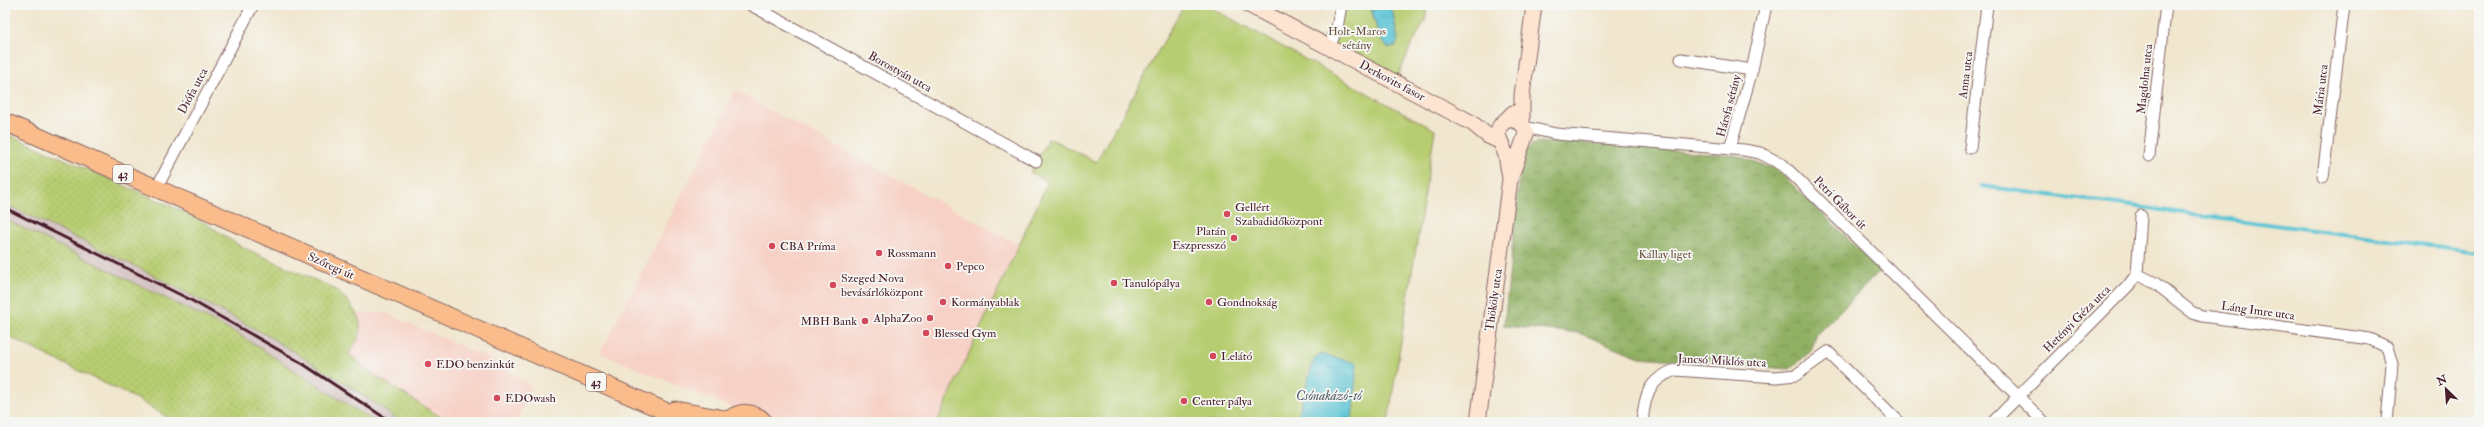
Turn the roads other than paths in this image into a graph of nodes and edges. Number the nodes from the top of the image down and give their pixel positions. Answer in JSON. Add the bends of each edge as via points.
{"nodes":[{"id":1,"x":253,"y":5,"type":"edge"},
{"id":2,"x":751,"y":5,"type":"edge"},
{"id":3,"x":1249,"y":5,"type":"edge"},
{"id":4,"x":1341,"y":5,"type":"edge"},
{"id":5,"x":1534,"y":5,"type":"edge"},
{"id":6,"x":1766,"y":5,"type":"edge"},
{"id":7,"x":1988,"y":5,"type":"edge"},
{"id":8,"x":2166,"y":5,"type":"edge"},
{"id":9,"x":2344,"y":5,"type":"edge"},
{"id":10,"x":1329,"y":48,"type":"junction"},
{"id":11,"x":1681,"y":59,"type":"dead end"},
{"id":12,"x":1752,"y":70,"type":"junction"},
{"id":13,"x":5,"y":122,"type":"edge"},
{"id":14,"x":1472,"y":123,"type":"junction"},
{"id":15,"x":1517,"y":130,"type":"junction"},
{"id":16,"x":1501,"y":143,"type":"junction"},
{"id":17,"x":1730,"y":148,"type":"junction"},
{"id":18,"x":1970,"y":148,"type":"dead end"},
{"id":19,"x":2149,"y":156,"type":"dead end"},
{"id":20,"x":1036,"y":161,"type":"dead end"},
{"id":21,"x":2323,"y":177,"type":"dead end"},
{"id":22,"x":1510,"y":179,"type":"junction"},
{"id":23,"x":156,"y":189,"type":"junction"},
{"id":24,"x":2142,"y":216,"type":"dead end"},
{"id":25,"x":2137,"y":274,"type":"junction"},
{"id":26,"x":2018,"y":397,"type":"junction"},
{"id":27,"x":657,"y":408,"type":"junction"},
{"id":28,"x":1892,"y":420,"type":"edge"},
{"id":29,"x":729,"y":421,"type":"edge"},
{"id":30,"x":690,"y":422,"type":"edge"},
{"id":31,"x":764,"y":422,"type":"edge"},
{"id":32,"x":1478,"y":422,"type":"edge"},
{"id":33,"x":1642,"y":422,"type":"edge"},
{"id":34,"x":1993,"y":422,"type":"edge"},
{"id":35,"x":2044,"y":422,"type":"edge"},
{"id":36,"x":2388,"y":422,"type":"edge"}],
"edges":[{"from":1,"to":23,"type":"street","name":"Diófa utca"},
{"from":2,"to":20,"type":"street","name":"Borostyán utca"},
{"from":3,"to":10,"type":"street","name":"Derkovits fasor"},
{"from":4,"to":10,"type":"street","via":[[1337,28]]},
{"from":5,"to":15,"type":"street"},
{"from":6,"to":12,"type":"street","name":"Hársfa sétány"},
{"from":7,"to":18,"type":"street","name":"Anna utca"},
{"from":8,"to":19,"type":"street","name":"Magdolna utca"},
{"from":9,"to":21,"type":"street","name":"Mária utca"},
{"from":10,"to":14,"type":"street","name":"Derkovits fasor"},
{"from":11,"to":12,"type":"street","name":"Hársfa sétány"},
{"from":12,"to":17,"type":"street","name":"Hársfa sétány"},
{"from":13,"to":23,"type":"main road","name":"Szőregi út","number":"43"},
{"from":14,"to":15,"type":"street"},
{"from":14,"to":16,"type":"street","name":"Derkovits fasor"},
{"from":15,"to":16,"type":"street","via":[[1497,134]]},
{"from":15,"to":16,"type":"street","via":[[1513,148]]},
{"from":15,"to":17,"type":"street","name":"Petri Gábor út"},
{"from":15,"to":22,"type":"street"},
{"from":16,"to":22,"type":"street"},
{"from":17,"to":26,"type":"street","name":"Petri Gábor út","via":[[1760,153],[1783,165]]},
{"from":22,"to":32,"type":"street","name":"Thököly utca"},
{"from":23,"to":27,"type":"main road","name":"Szőregi út","number":"43"},
{"from":24,"to":25,"type":"street"},
{"from":25,"to":26,"type":"street","name":"Hetényi Géza utca"},
{"from":25,"to":36,"type":"street","name":"Láng Imre utca","via":[[2155,283],[2202,316],[2370,339],[2386,347],[2392,364]]},
{"from":26,"to":34,"type":"street","name":"Hetényi Géza utca"},
{"from":26,"to":35,"type":"street","name":"Petri Gábor út"},
{"from":27,"to":29,"type":"main road","name":"Szőregi út","number":"43","via":[[694,412]]},
{"from":27,"to":30,"type":"main road","name":"Szőregi út","number":"43"},
{"from":28,"to":33,"type":"street","name":"Jancsó Miklós utca","via":[[1828,352],[1796,375],[1776,377],[1675,370],[1664,374],[1654,382],[1644,398]]},
{"from":29,"to":31,"type":"main road","name":"Szőregi út","number":"43","via":[[743,413],[751,413]]}]}
